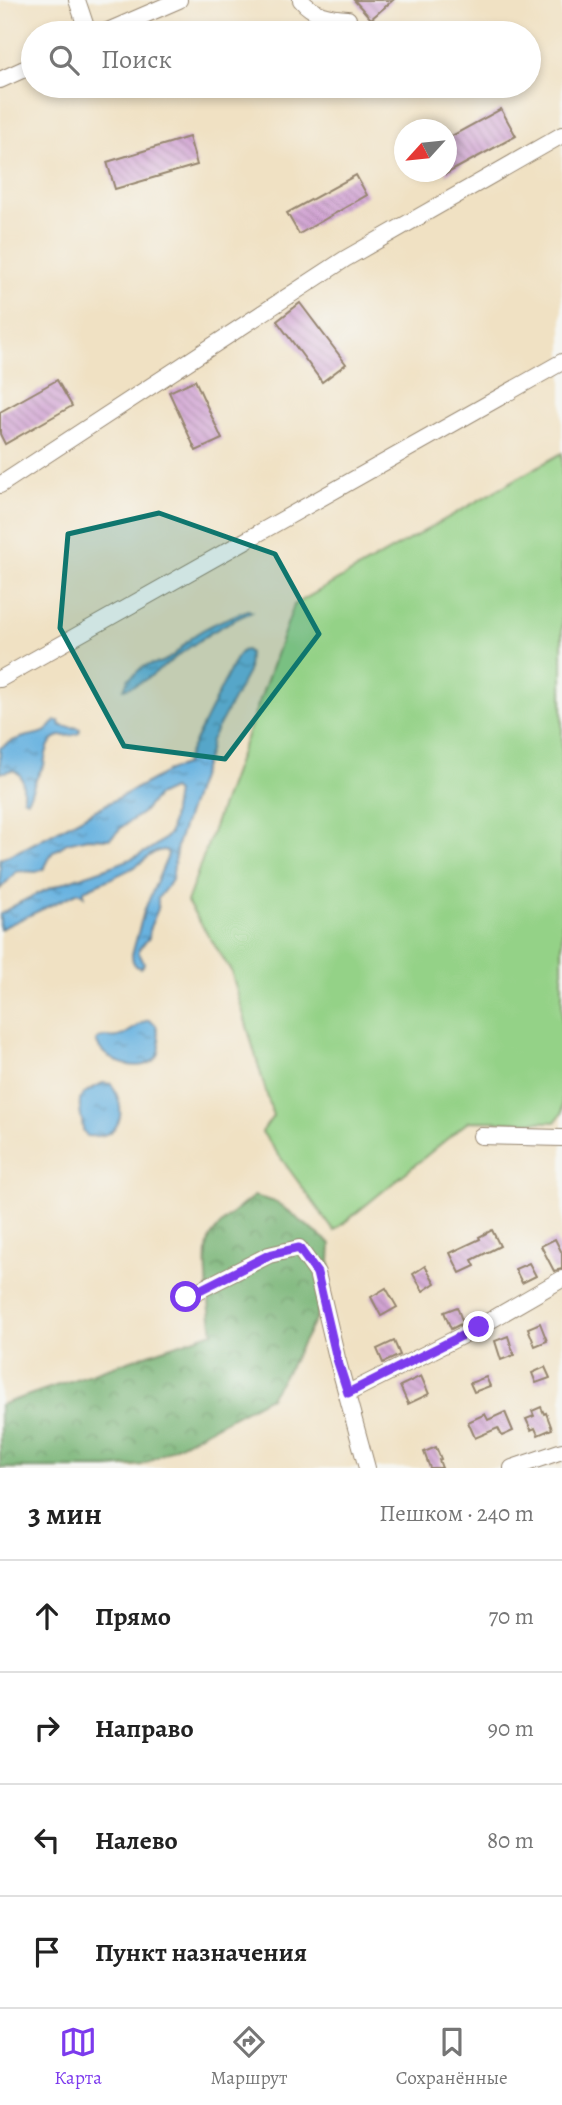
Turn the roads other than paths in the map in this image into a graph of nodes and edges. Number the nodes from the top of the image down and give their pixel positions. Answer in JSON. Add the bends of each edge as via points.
{"nodes":[{"id":1,"x":77,"y":0,"type":"edge"},
{"id":2,"x":179,"y":0,"type":"edge"},
{"id":3,"x":301,"y":0,"type":"edge"},
{"id":4,"x":348,"y":19,"type":"dead end"},
{"id":5,"x":84,"y":21,"type":"edge"},
{"id":6,"x":131,"y":21,"type":"edge"},
{"id":7,"x":21,"y":70,"type":"edge"},
{"id":8,"x":0,"y":80,"type":"edge"},
{"id":9,"x":562,"y":135,"type":"edge"},
{"id":10,"x":562,"y":362,"type":"edge"},
{"id":11,"x":0,"y":485,"type":"edge"},
{"id":12,"x":0,"y":679,"type":"edge"},
{"id":13,"x":481,"y":1136,"type":"dead end"},
{"id":14,"x":562,"y":1138,"type":"edge"},
{"id":15,"x":562,"y":1279,"type":"edge"},
{"id":16,"x":186,"y":1297,"type":"dead end"},
{"id":17,"x":348,"y":1393,"type":"junction"},
{"id":18,"x":562,"y":1451,"type":"edge"},
{"id":19,"x":367,"y":1468,"type":"edge"},
{"id":20,"x":512,"y":1468,"type":"edge"}],
"edges":[{"from":1,"to":5,"type":"street"},
{"from":2,"to":6,"type":"street"},
{"from":3,"to":4,"type":"street","via":[[329,18]]},
{"from":7,"to":8,"type":"street"},
{"from":9,"to":11,"type":"street","via":[[345,258]]},
{"from":10,"to":12,"type":"street"},
{"from":13,"to":14,"type":"street"},
{"from":15,"to":17,"type":"street"},
{"from":16,"to":17,"type":"street","via":[[269,1255],[299,1248],[317,1273]]},
{"from":17,"to":19,"type":"street"},
{"from":18,"to":20,"type":"street"}]}
